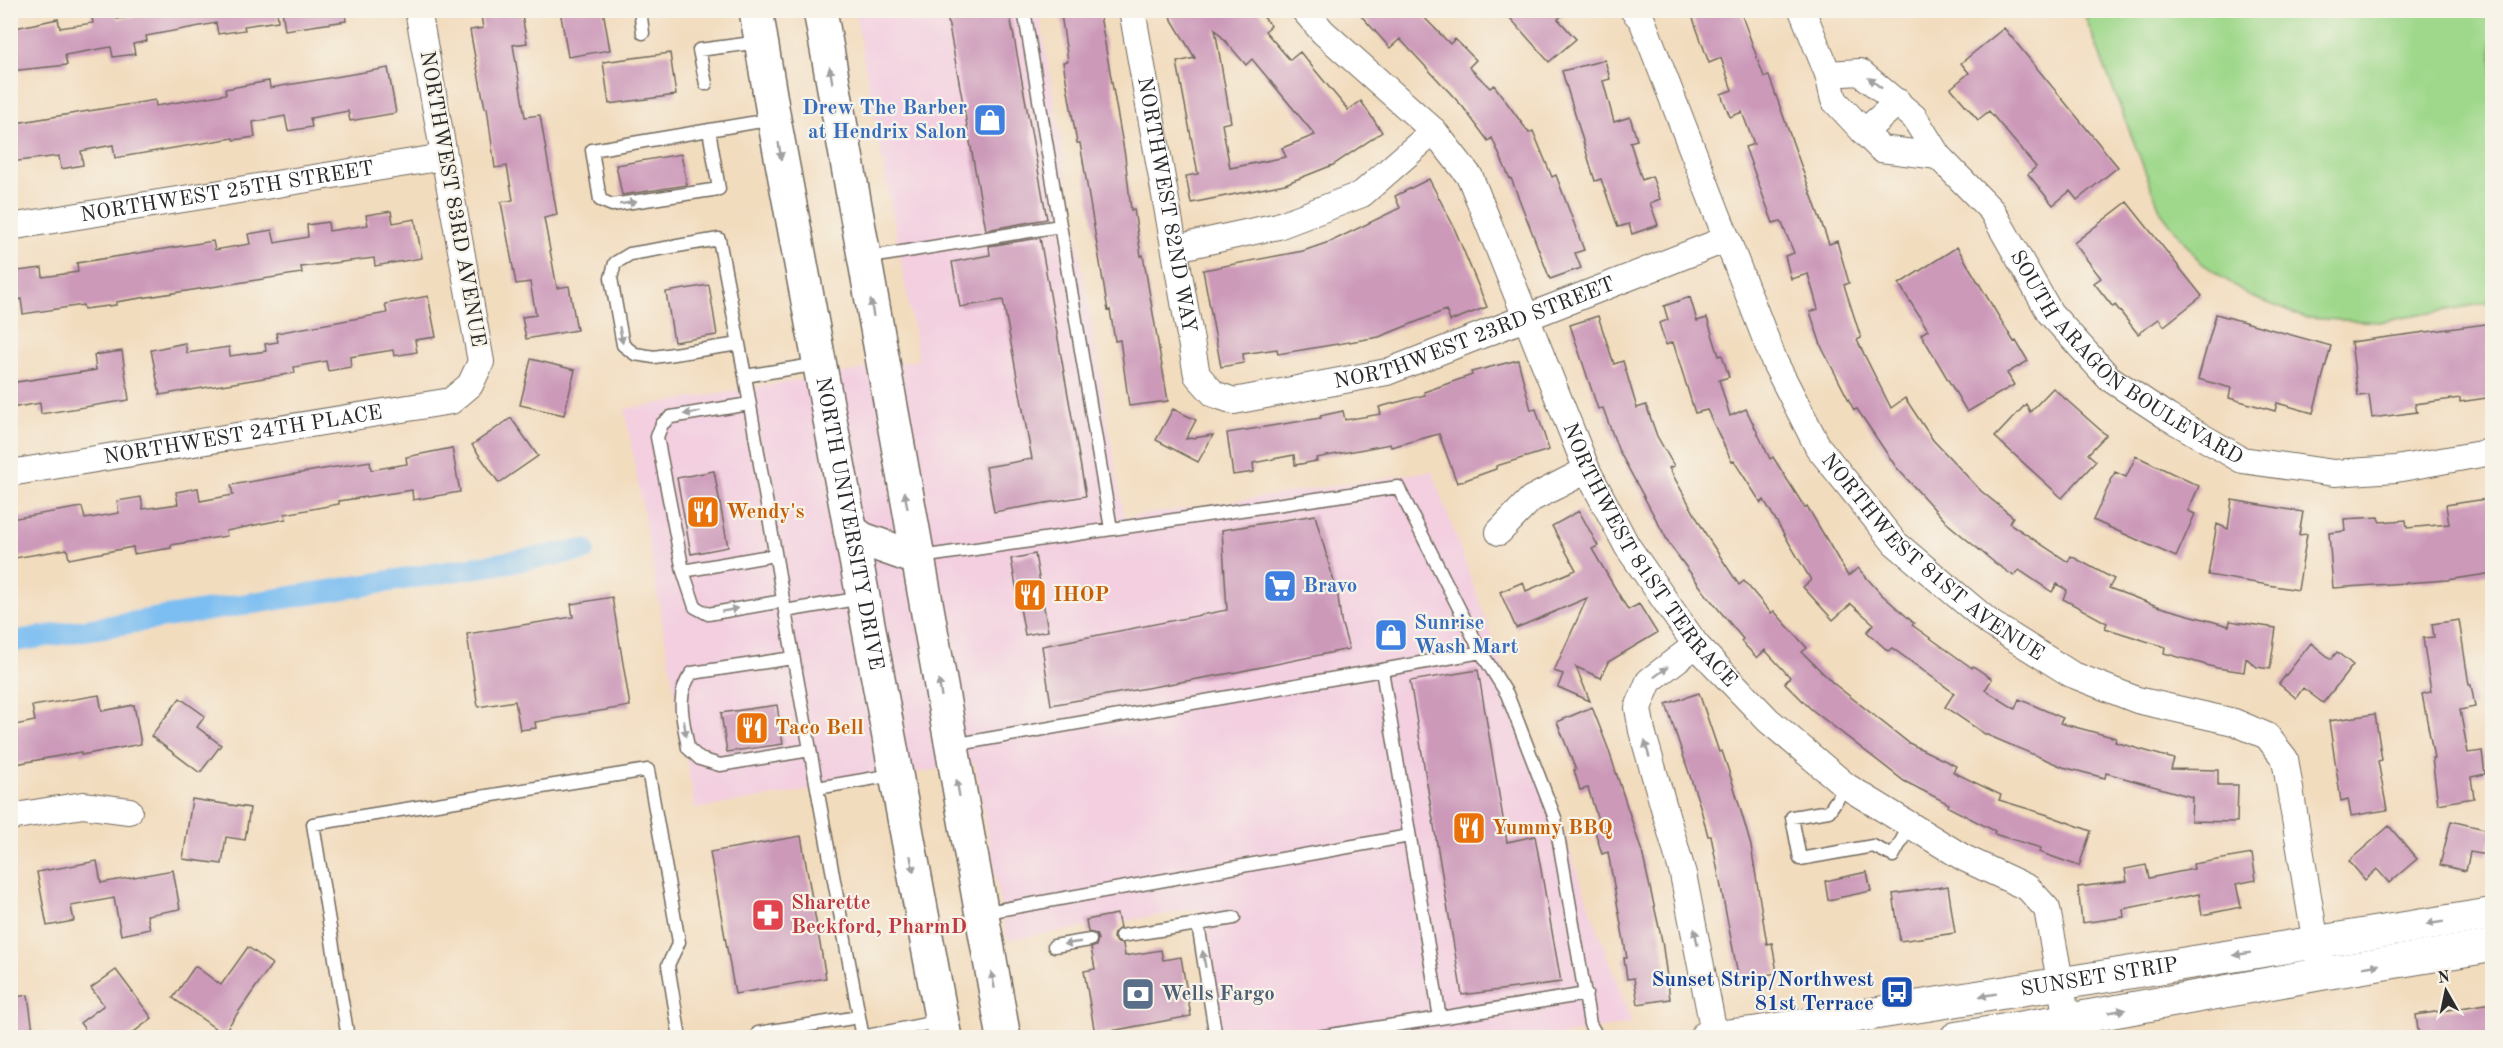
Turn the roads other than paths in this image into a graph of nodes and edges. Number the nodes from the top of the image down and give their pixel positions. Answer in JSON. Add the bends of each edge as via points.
{"nodes":[{"id":1,"x":418,"y":10,"type":"edge"},
{"id":2,"x":640,"y":10,"type":"edge"},
{"id":3,"x":820,"y":10,"type":"edge"},
{"id":4,"x":1024,"y":10,"type":"edge"},
{"id":5,"x":1132,"y":10,"type":"edge"},
{"id":6,"x":1304,"y":10,"type":"edge"},
{"id":7,"x":1633,"y":10,"type":"edge"},
{"id":8,"x":1802,"y":10,"type":"edge"},
{"id":9,"x":758,"y":26,"type":"edge"},
{"id":10,"x":643,"y":33,"type":"dead end"},
{"id":11,"x":1828,"y":74,"type":"junction"},
{"id":12,"x":706,"y":84,"type":"dead end"},
{"id":13,"x":1898,"y":102,"type":"junction"},
{"id":14,"x":774,"y":119,"type":"junction"},
{"id":15,"x":709,"y":130,"type":"junction"},
{"id":16,"x":1434,"y":131,"type":"junction"},
{"id":17,"x":1873,"y":141,"type":"junction"},
{"id":18,"x":1938,"y":156,"type":"junction"},
{"id":19,"x":444,"y":157,"type":"junction"},
{"id":20,"x":1060,"y":226,"type":"junction"},
{"id":21,"x":10,"y":227,"type":"edge"},
{"id":22,"x":1727,"y":239,"type":"junction"},
{"id":23,"x":1176,"y":248,"type":"junction"},
{"id":24,"x":863,"y":258,"type":"junction"},
{"id":25,"x":1528,"y":318,"type":"junction"},
{"id":26,"x":738,"y":344,"type":"junction"},
{"id":27,"x":819,"y":364,"type":"junction"},
{"id":28,"x":745,"y":376,"type":"junction"},
{"id":29,"x":470,"y":385,"type":"joint"},
{"id":30,"x":1214,"y":393,"type":"joint"},
{"id":31,"x":749,"y":404,"type":"junction"},
{"id":32,"x":2493,"y":453,"type":"edge"},
{"id":33,"x":1587,"y":470,"type":"junction"},
{"id":34,"x":10,"y":473,"type":"edge"},
{"id":35,"x":1111,"y":529,"type":"junction"},
{"id":36,"x":850,"y":530,"type":"junction"},
{"id":37,"x":1499,"y":532,"type":"dead end"},
{"id":38,"x":775,"y":555,"type":"junction"},
{"id":39,"x":916,"y":558,"type":"junction"},
{"id":40,"x":683,"y":571,"type":"junction"},
{"id":41,"x":862,"y":598,"type":"junction"},
{"id":42,"x":784,"y":606,"type":"junction"},
{"id":43,"x":1696,"y":645,"type":"junction"},
{"id":44,"x":1481,"y":652,"type":"junction"},
{"id":45,"x":793,"y":658,"type":"junction"},
{"id":46,"x":1382,"y":670,"type":"junction"},
{"id":47,"x":950,"y":745,"type":"junction"},
{"id":48,"x":810,"y":750,"type":"junction"},
{"id":49,"x":894,"y":775,"type":"junction"},
{"id":50,"x":1846,"y":786,"type":"junction"},
{"id":51,"x":817,"y":788,"type":"junction"},
{"id":52,"x":129,"y":811,"type":"dead end"},
{"id":53,"x":10,"y":817,"type":"edge"},
{"id":54,"x":1910,"y":825,"type":"junction"},
{"id":55,"x":1409,"y":836,"type":"junction"},
{"id":56,"x":981,"y":913,"type":"junction"},
{"id":57,"x":2493,"y":914,"type":"edge"},
{"id":58,"x":1234,"y":918,"type":"dead end"},
{"id":59,"x":1198,"y":924,"type":"junction"},
{"id":60,"x":1121,"y":936,"type":"dead end"},
{"id":61,"x":1090,"y":940,"type":"dead end"},
{"id":62,"x":2316,"y":943,"type":"junction"},
{"id":63,"x":1054,"y":946,"type":"dead end"},
{"id":64,"x":2493,"y":946,"type":"edge"},
{"id":65,"x":2321,"y":974,"type":"junction"},
{"id":66,"x":2061,"y":984,"type":"junction"},
{"id":67,"x":1586,"y":994,"type":"junction"},
{"id":68,"x":1944,"y":1002,"type":"junction"},
{"id":69,"x":859,"y":1017,"type":"junction"},
{"id":70,"x":1440,"y":1018,"type":"junction"},
{"id":71,"x":2067,"y":1020,"type":"junction"},
{"id":72,"x":943,"y":1029,"type":"edge"},
{"id":73,"x":1352,"y":1035,"type":"edge"},
{"id":74,"x":862,"y":1037,"type":"edge"},
{"id":75,"x":1712,"y":1037,"type":"edge"},
{"id":76,"x":348,"y":1038,"type":"edge"},
{"id":77,"x":680,"y":1038,"type":"edge"},
{"id":78,"x":759,"y":1038,"type":"edge"},
{"id":79,"x":1004,"y":1038,"type":"edge"},
{"id":80,"x":1216,"y":1038,"type":"edge"},
{"id":81,"x":1311,"y":1038,"type":"edge"},
{"id":82,"x":1598,"y":1038,"type":"edge"},
{"id":83,"x":1950,"y":1038,"type":"edge"},
{"id":84,"x":1956,"y":1038,"type":"edge"}],
"edges":[{"from":1,"to":19,"type":"street","name":"NORTHWEST 83RD AVENUE"},
{"from":2,"to":10,"type":"lane"},
{"from":24,"to":3,"type":"main road","one_way":true},
{"from":4,"to":20,"type":"lane"},
{"from":5,"to":23,"type":"street","name":"NORTHWEST 82ND WAY"},
{"from":6,"to":16,"type":"street","name":"NORTHWEST 81ST TERRACE","via":[[1323,32]]},
{"from":7,"to":22,"type":"street","name":"NORTHWEST 81ST AVENUE","via":[[1642,20]]},
{"from":8,"to":11,"type":"street"},
{"from":9,"to":12,"type":"lane","via":[[699,50]]},
{"from":9,"to":14,"type":"main road","name":"NORTH UNIVERSITY DRIVE"},
{"from":13,"to":11,"type":"street","name":"SOUTH ARAGON BOULEVARD","one_way":true,"via":[[1860,72]]},
{"from":11,"to":17,"type":"street","via":[[1834,100]]},
{"from":13,"to":17,"type":"street"},
{"from":13,"to":18,"type":"street","name":"SOUTH ARAGON BOULEVARD","via":[[1914,117]]},
{"from":14,"to":15,"type":"lane"},
{"from":14,"to":27,"type":"main road","name":"NORTH UNIVERSITY DRIVE","one_way":true},
{"from":15,"to":15,"type":"lane","one_way":true,"via":[[592,150],[600,200],[612,206],[719,189]]},
{"from":16,"to":23,"type":"street","via":[[1362,194],[1278,226]]},
{"from":16,"to":25,"type":"street","name":"NORTHWEST 81ST TERRACE","via":[[1470,177]]},
{"from":17,"to":18,"type":"street"},
{"from":18,"to":32,"type":"street","name":"SOUTH ARAGON BOULEVARD","via":[[1992,211],[2050,313],[2109,378],[2242,460],[2334,473],[2396,469]]},
{"from":19,"to":21,"type":"street","name":"NORTHWEST 25TH STREET"},
{"from":19,"to":29,"type":"street","name":"NORTHWEST 83RD AVENUE","via":[[481,362]]},
{"from":20,"to":24,"type":"lane"},
{"from":20,"to":35,"type":"lane"},
{"from":22,"to":25,"type":"street","name":"NORTHWEST 23RD STREET"},
{"from":22,"to":62,"type":"street","name":"NORTHWEST 81ST AVENUE","via":[[1775,363],[1818,447],[1895,543],[1990,623],[2071,674],[2137,700],[2234,722],[2267,736],[2285,759]]},
{"from":23,"to":30,"type":"street","name":"NORTHWEST 82ND WAY","via":[[1197,375]]},
{"from":39,"to":24,"type":"main road","one_way":true},
{"from":25,"to":30,"type":"street","name":"NORTHWEST 23RD STREET","via":[[1387,372],[1234,401]]},
{"from":25,"to":33,"type":"street","name":"NORTHWEST 81ST TERRACE"},
{"from":26,"to":26,"type":"lane","one_way":true,"via":[[719,239],[630,254],[615,263],[611,278],[623,345],[635,354],[654,357]]},
{"from":26,"to":28,"type":"lane"},
{"from":27,"to":28,"type":"lane"},
{"from":27,"to":36,"type":"main road","name":"NORTH UNIVERSITY DRIVE"},
{"from":28,"to":31,"type":"lane"},
{"from":29,"to":34,"type":"street","name":"NORTHWEST 24TH PLACE","via":[[451,401]]},
{"from":31,"to":38,"type":"lane"},
{"from":31,"to":40,"type":"lane","one_way":true,"via":[[671,417],[662,424],[657,437]]},
{"from":33,"to":37,"type":"street","via":[[1531,499]]},
{"from":33,"to":43,"type":"street","name":"NORTHWEST 81ST TERRACE","via":[[1627,546]]},
{"from":35,"to":39,"type":"lane"},
{"from":35,"to":44,"type":"lane","via":[[1398,487]]},
{"from":36,"to":39,"type":"main road","via":[[862,539]]},
{"from":36,"to":41,"type":"main road","name":"NORTH UNIVERSITY DRIVE"},
{"from":38,"to":40,"type":"lane"},
{"from":38,"to":42,"type":"lane"},
{"from":47,"to":39,"type":"main road","one_way":true},
{"from":40,"to":42,"type":"lane","one_way":true,"via":[[695,607],[708,614]]},
{"from":41,"to":42,"type":"lane"},
{"from":41,"to":49,"type":"main road","name":"NORTH UNIVERSITY DRIVE"},
{"from":42,"to":45,"type":"lane"},
{"from":43,"to":50,"type":"street","name":"NORTHWEST 81ST TERRACE","via":[[1768,720]]},
{"from":75,"to":43,"type":"street","one_way":true,"via":[[1683,874],[1638,708],[1648,681]]},
{"from":44,"to":46,"type":"lane"},
{"from":44,"to":67,"type":"lane","via":[[1507,694],[1555,818]]},
{"from":45,"to":48,"type":"lane"},
{"from":45,"to":48,"type":"lane","one_way":true,"via":[[692,673],[684,682],[680,699],[688,748],[700,759],[720,765]]},
{"from":46,"to":47,"type":"lane"},
{"from":46,"to":55,"type":"lane"},
{"from":56,"to":47,"type":"main road","one_way":true},
{"from":48,"to":51,"type":"lane"},
{"from":49,"to":51,"type":"lane"},
{"from":49,"to":72,"type":"main road","name":"NORTH UNIVERSITY DRIVE","one_way":true},
{"from":50,"to":54,"type":"street","name":"NORTHWEST 81ST TERRACE"},
{"from":50,"to":54,"type":"lane","via":[[1829,811],[1792,817],[1800,859],[1873,846],[1893,856]]},
{"from":51,"to":69,"type":"lane"},
{"from":52,"to":53,"type":"street","via":[[83,805]]},
{"from":54,"to":66,"type":"street","name":"NORTHWEST 81ST TERRACE","via":[[1964,858],[2028,888],[2047,909]]},
{"from":55,"to":56,"type":"lane"},
{"from":55,"to":70,"type":"lane"},
{"from":79,"to":56,"type":"main road","one_way":true},
{"from":57,"to":62,"type":"street","name":"SUNSET STRIP","one_way":true},
{"from":58,"to":59,"type":"lane"},
{"from":59,"to":60,"type":"lane"},
{"from":80,"to":59,"type":"lane","one_way":true},
{"from":61,"to":63,"type":"lane","one_way":true},
{"from":62,"to":65,"type":"street","name":"NORTHWEST 81ST AVENUE"},
{"from":62,"to":66,"type":"street","name":"SUNSET STRIP","one_way":true},
{"from":65,"to":64,"type":"street","name":"SUNSET STRIP","one_way":true},
{"from":71,"to":65,"type":"street","name":"SUNSET STRIP","one_way":true},
{"from":66,"to":68,"type":"street","name":"SUNSET STRIP","one_way":true},
{"from":66,"to":71,"type":"street","name":"NORTHWEST 81ST TERRACE"},
{"from":67,"to":70,"type":"lane"},
{"from":67,"to":82,"type":"lane","via":[[1590,1024]]},
{"from":68,"to":75,"type":"street","name":"SUNSET STRIP"},
{"from":68,"to":83,"type":"street"},
{"from":69,"to":74,"type":"lane"},
{"from":69,"to":78,"type":"lane","via":[[758,1033]]},
{"from":70,"to":73,"type":"lane"},
{"from":71,"to":84,"type":"street","name":"SUNSET STRIP"},
{"from":72,"to":74,"type":"lane"},
{"from":73,"to":81,"type":"lane"},
{"from":76,"to":77,"type":"lane","via":[[313,824],[648,770],[679,942],[668,965]]}]}
